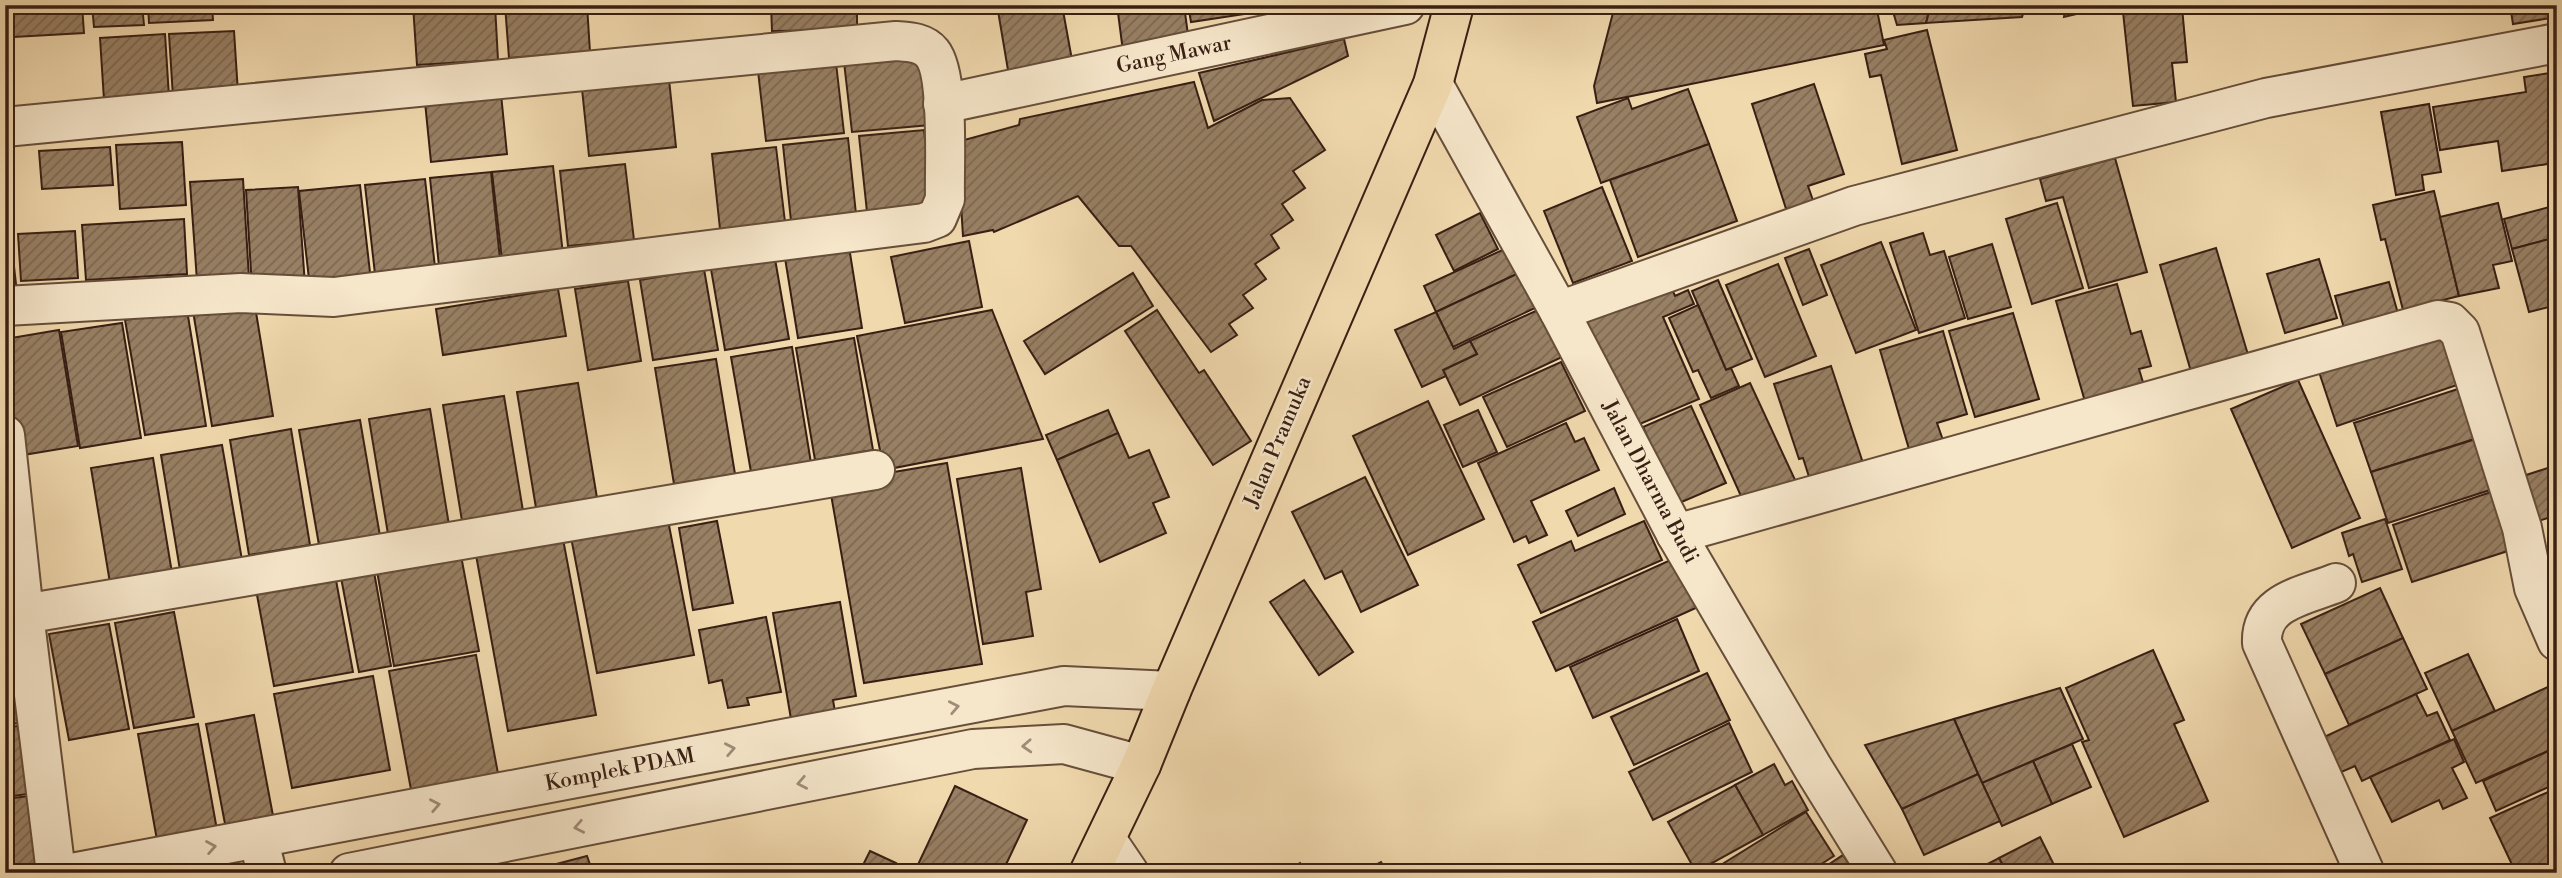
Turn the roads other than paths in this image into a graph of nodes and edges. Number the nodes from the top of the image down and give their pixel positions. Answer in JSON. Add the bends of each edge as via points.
{"nodes":[{"id":1,"x":1405,"y":5,"type":"edge"},
{"id":2,"x":1454,"y":5,"type":"edge"},
{"id":3,"x":2557,"y":43,"type":"edge"},
{"id":4,"x":1433,"y":84,"type":"junction"},
{"id":5,"x":943,"y":104,"type":"junction"},
{"id":6,"x":5,"y":127,"type":"edge"},
{"id":7,"x":5,"y":306,"type":"edge"},
{"id":8,"x":1559,"y":310,"type":"junction"},
{"id":9,"x":5,"y":435,"type":"edge"},
{"id":10,"x":875,"y":470,"type":"dead end"},
{"id":11,"x":1676,"y":534,"type":"junction"},
{"id":12,"x":2336,"y":583,"type":"dead end"},
{"id":13,"x":23,"y":614,"type":"junction"},
{"id":14,"x":2557,"y":641,"type":"edge"},
{"id":15,"x":1064,"y":686,"type":"junction"},
{"id":16,"x":1171,"y":691,"type":"junction"},
{"id":17,"x":1064,"y":744,"type":"junction"},
{"id":18,"x":1141,"y":765,"type":"junction"},
{"id":19,"x":1105,"y":839,"type":"junction"},
{"id":20,"x":263,"y":855,"type":"edge"},
{"id":21,"x":56,"y":873,"type":"edge"},
{"id":22,"x":72,"y":873,"type":"edge"},
{"id":23,"x":349,"y":873,"type":"edge"},
{"id":24,"x":1089,"y":873,"type":"edge"},
{"id":25,"x":1129,"y":873,"type":"edge"},
{"id":26,"x":1878,"y":873,"type":"edge"},
{"id":27,"x":2365,"y":873,"type":"edge"}],
"edges":[{"from":1,"to":5,"type":"street","name":"Gang Mawar"},
{"from":2,"to":4,"type":"main road","name":"Jalan Pramuka"},
{"from":3,"to":8,"type":"street","via":[[2266,99],[1854,206]]},
{"from":4,"to":8,"type":"street","name":"Jalan Dharma Budi"},
{"from":4,"to":16,"type":"main road","name":"Jalan Pramuka"},
{"from":5,"to":6,"type":"street","via":[[942,76],[934,55],[926,47],[896,41]]},
{"from":5,"to":7,"type":"street","via":[[945,199],[937,218],[924,223],[334,297],[241,293]]},
{"from":8,"to":11,"type":"street","name":"Jalan Dharma Budi"},
{"from":9,"to":13,"type":"street"},
{"from":10,"to":13,"type":"street"},
{"from":11,"to":14,"type":"street","via":[[2438,320],[2450,322],[2460,332],[2522,528],[2534,588]]},
{"from":11,"to":26,"type":"street","name":"Jalan Dharma Budi"},
{"from":12,"to":27,"type":"street","via":[[2276,607],[2266,618],[2262,643]]},
{"from":13,"to":21,"type":"street"},
{"from":15,"to":16,"type":"street","name":"Komplek PDAM"},
{"from":15,"to":17,"type":"street"},
{"from":20,"to":15,"type":"street","name":"Komplek PDAM","one_way":true},
{"from":16,"to":18,"type":"main road","name":"Jalan Pramuka"},
{"from":17,"to":18,"type":"street"},
{"from":17,"to":23,"type":"street","one_way":true,"via":[[973,749]]},
{"from":18,"to":19,"type":"main road","name":"Jalan Pramuka"},
{"from":19,"to":24,"type":"main road","name":"Jalan Pramuka"},
{"from":19,"to":25,"type":"street"},
{"from":22,"to":20,"type":"street","name":"Komplek PDAM","one_way":true}]}
